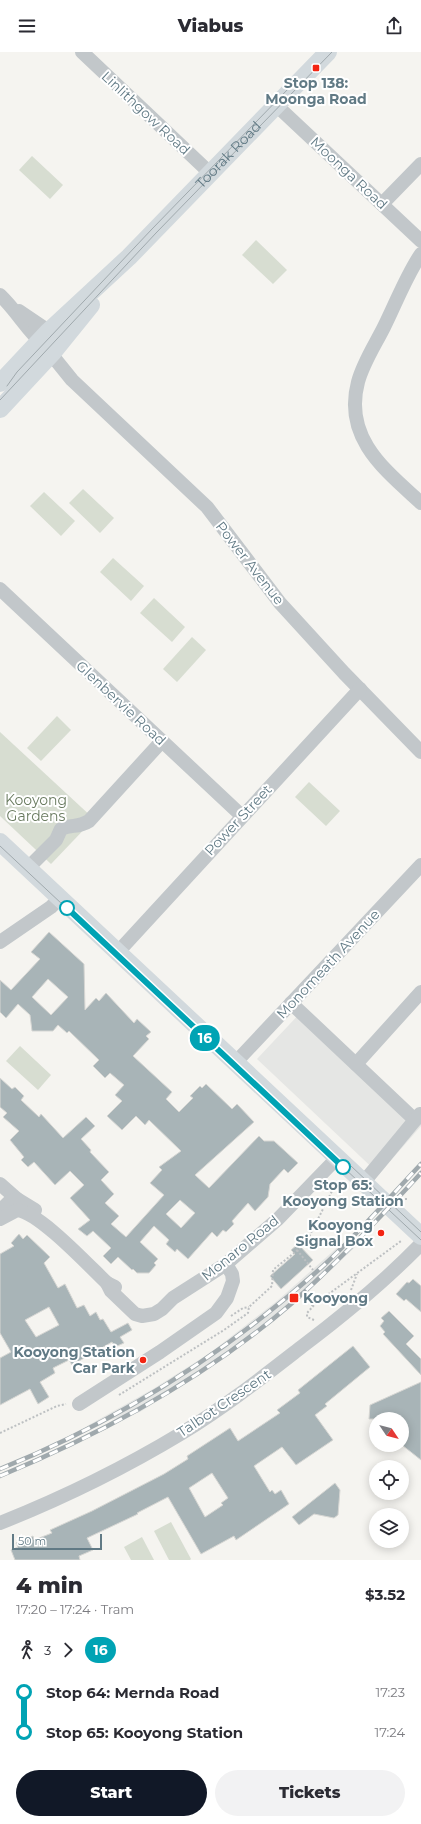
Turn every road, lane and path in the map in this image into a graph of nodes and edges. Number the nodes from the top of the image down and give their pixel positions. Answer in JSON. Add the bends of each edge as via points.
{"nodes":[{"id":1,"x":82,"y":52,"type":"edge"},
{"id":2,"x":328,"y":52,"type":"edge"},
{"id":3,"x":276,"y":105,"type":"junction"},
{"id":4,"x":421,"y":164,"type":"edge"},
{"id":5,"x":210,"y":173,"type":"junction"},
{"id":6,"x":382,"y":204,"type":"junction"},
{"id":7,"x":421,"y":241,"type":"edge"},
{"id":8,"x":421,"y":254,"type":"edge"},
{"id":9,"x":0,"y":295,"type":"edge"},
{"id":10,"x":50,"y":347,"type":"junction"},
{"id":11,"x":0,"y":383,"type":"edge"},
{"id":12,"x":0,"y":409,"type":"edge"},
{"id":13,"x":421,"y":503,"type":"edge"},
{"id":14,"x":0,"y":589,"type":"edge"},
{"id":15,"x":360,"y":689,"type":"junction"},
{"id":16,"x":162,"y":741,"type":"junction"},
{"id":17,"x":421,"y":752,"type":"edge"},
{"id":18,"x":242,"y":816,"type":"junction"},
{"id":19,"x":0,"y":842,"type":"edge"},
{"id":20,"x":421,"y":865,"type":"edge"},
{"id":21,"x":28,"y":868,"type":"junction"},
{"id":22,"x":60,"y":898,"type":"junction"},
{"id":23,"x":0,"y":942,"type":"edge"},
{"id":24,"x":118,"y":952,"type":"junction"},
{"id":25,"x":421,"y":992,"type":"edge"},
{"id":26,"x":291,"y":1003,"type":"junction"},
{"id":27,"x":235,"y":1063,"type":"junction"},
{"id":28,"x":356,"y":1064,"type":"junction"},
{"id":29,"x":418,"y":1117,"type":"edge"},
{"id":30,"x":337,"y":1158,"type":"junction"},
{"id":31,"x":363,"y":1183,"type":"junction"},
{"id":32,"x":0,"y":1184,"type":"edge"},
{"id":33,"x":334,"y":1187,"type":"dead end"},
{"id":34,"x":18,"y":1204,"type":"junction"},
{"id":35,"x":0,"y":1211,"type":"edge"},
{"id":36,"x":0,"y":1219,"type":"edge"},
{"id":37,"x":421,"y":1236,"type":"edge"},
{"id":38,"x":401,"y":1241,"type":"dead end"},
{"id":39,"x":421,"y":1244,"type":"edge"},
{"id":40,"x":226,"y":1264,"type":"junction"},
{"id":41,"x":313,"y":1270,"type":"dead end"},
{"id":42,"x":304,"y":1296,"type":"dead end"},
{"id":43,"x":313,"y":1306,"type":"junction"},
{"id":44,"x":320,"y":1319,"type":"dead end"},
{"id":45,"x":79,"y":1404,"type":"joint"},
{"id":46,"x":0,"y":1433,"type":"edge"},
{"id":47,"x":0,"y":1522,"type":"edge"}],
"edges":[{"from":1,"to":5,"type":"street","name":"Linlithgow Road"},
{"from":2,"to":3,"type":"main road","name":"Toorak Road"},
{"from":3,"to":5,"type":"main road","name":"Toorak Road"},
{"from":3,"to":6,"type":"street","name":"Moonga Road"},
{"from":4,"to":6,"type":"street"},
{"from":5,"to":10,"type":"main road","name":"Toorak Road","via":[[129,257]]},
{"from":6,"to":7,"type":"street","name":"Moonga Road"},
{"from":8,"to":13,"type":"street","via":[[369,357],[358,381],[355,397],[358,424],[366,447],[381,466]]},
{"from":9,"to":10,"type":"street","name":"Power Avenue"},
{"from":10,"to":11,"type":"main road","name":"Toorak Road"},
{"from":10,"to":12,"type":"main road","name":"Toorak Road"},
{"from":10,"to":15,"type":"street","name":"Power Avenue","via":[[72,380],[207,507],[280,603]]},
{"from":14,"to":16,"type":"street","name":"Glenbervie Road"},
{"from":15,"to":17,"type":"street","name":"Power Avenue"},
{"from":15,"to":18,"type":"street","name":"Power Street"},
{"from":16,"to":18,"type":"street","name":"Glenbervie Road"},
{"from":16,"to":21,"type":"street","via":[[89,821],[81,826],[67,826],[61,829],[56,840]]},
{"from":18,"to":24,"type":"street","name":"Power Street"},
{"from":19,"to":21,"type":"main road"},
{"from":20,"to":26,"type":"street","name":"Monomeath Avenue"},
{"from":21,"to":22,"type":"main road"},
{"from":22,"to":23,"type":"street"},
{"from":22,"to":24,"type":"main road"},
{"from":24,"to":27,"type":"main road"},
{"from":25,"to":28,"type":"street"},
{"from":26,"to":27,"type":"street","name":"Monomeath Avenue"},
{"from":26,"to":28,"type":"street"},
{"from":27,"to":30,"type":"main road"},
{"from":28,"to":29,"type":"street"},
{"from":29,"to":31,"type":"street"},
{"from":30,"to":31,"type":"main road"},
{"from":30,"to":40,"type":"street","name":"Monaro Road","via":[[278,1219]]},
{"from":31,"to":37,"type":"main road"},
{"from":32,"to":34,"type":"street","name":"Monaro Road"},
{"from":33,"to":41,"type":"path","via":[[315,1226],[297,1250]]},
{"from":34,"to":35,"type":"street","via":[[8,1202]]},
{"from":34,"to":36,"type":"street"},
{"from":34,"to":40,"type":"street","name":"Monaro Road","via":[[25,1202],[37,1212],[42,1222],[107,1283],[144,1307],[173,1298]]},
{"from":38,"to":43,"type":"path"},
{"from":39,"to":47,"type":"street","name":"Talbot Crescent","via":[[330,1325],[271,1372],[194,1425],[136,1460],[86,1485]]},
{"from":40,"to":45,"type":"street","via":[[233,1281],[227,1298],[216,1313]]},
{"from":42,"to":43,"type":"path"},
{"from":43,"to":44,"type":"path","via":[[307,1317],[311,1320]]},
{"from":45,"to":46,"type":"path","via":[[57,1406]]}]}
